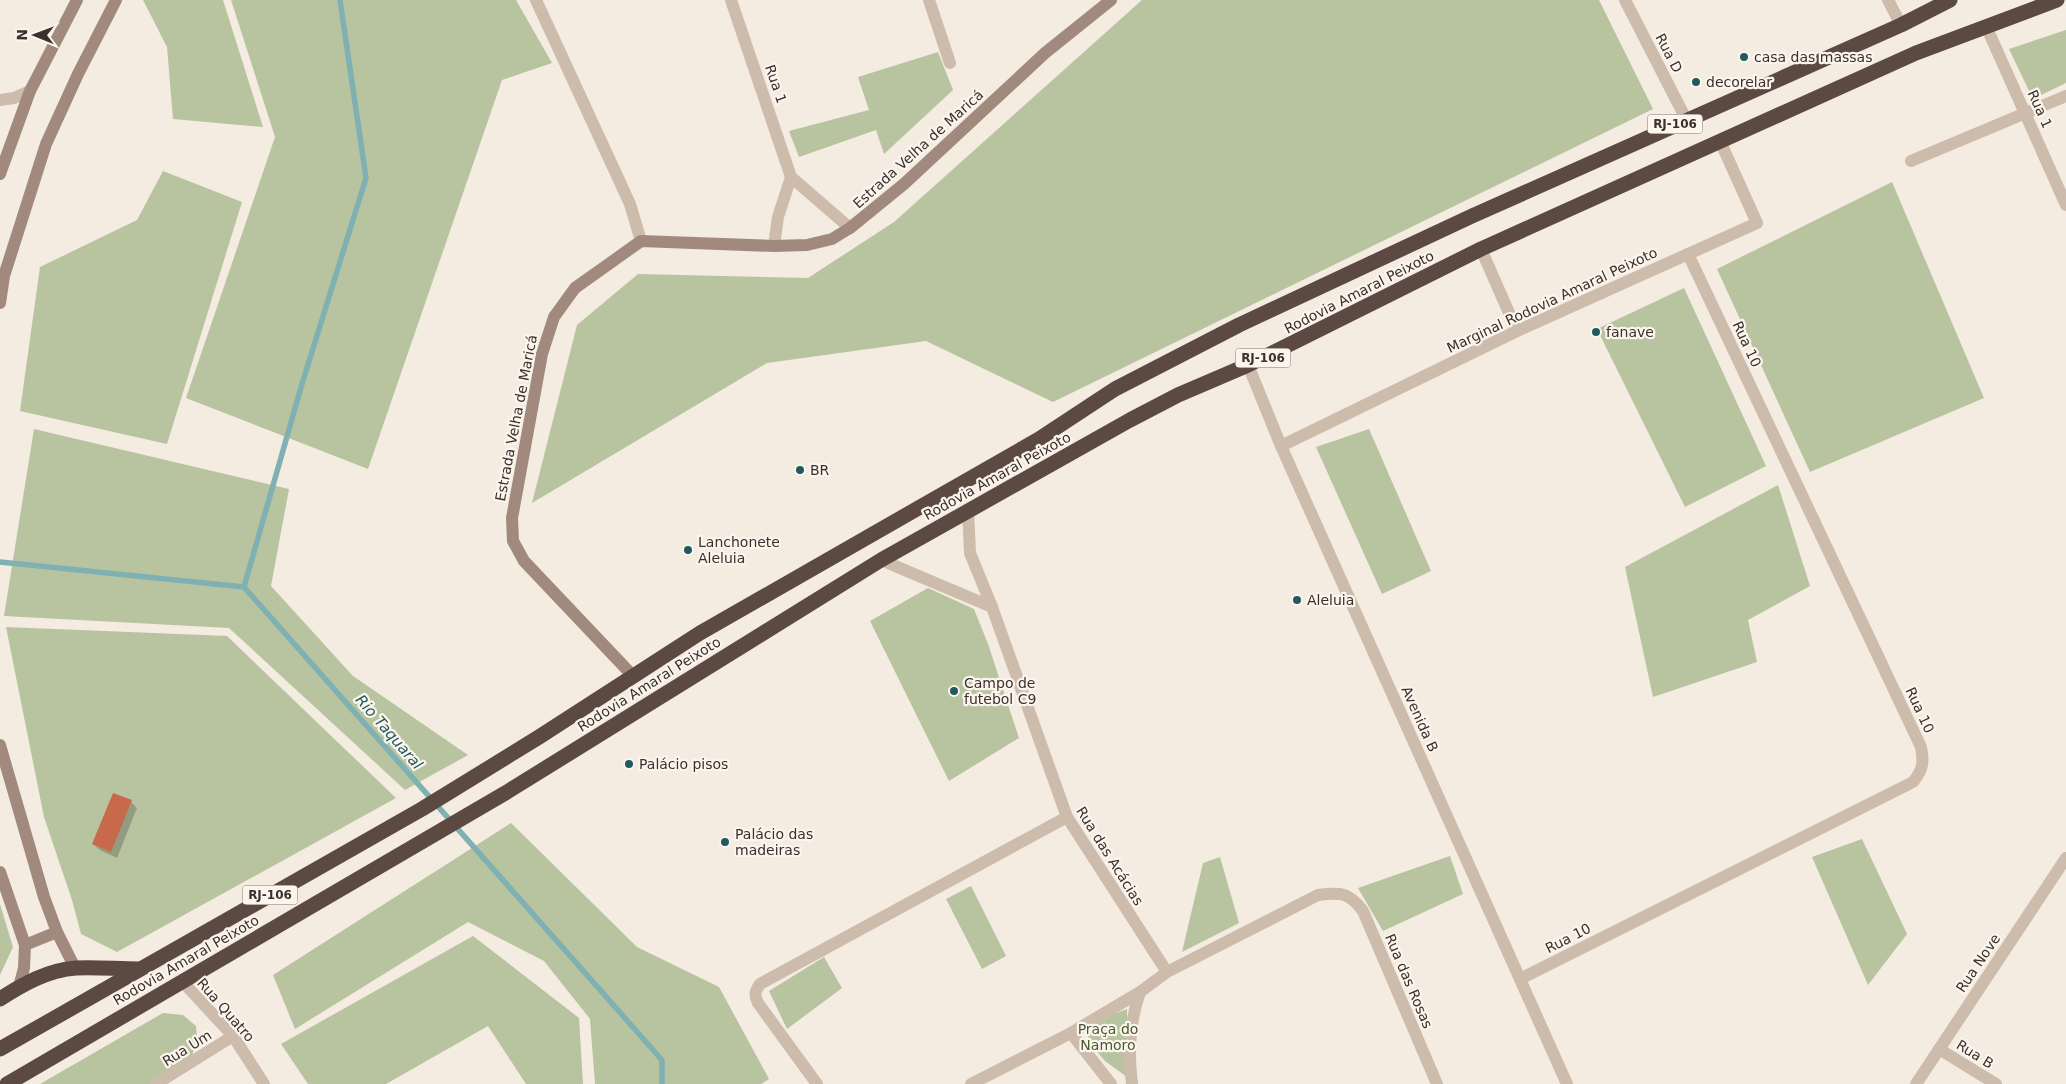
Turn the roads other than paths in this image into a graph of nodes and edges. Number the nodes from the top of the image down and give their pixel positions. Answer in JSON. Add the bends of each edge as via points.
{"nodes":[{"id":1,"x":77,"y":0,"type":"edge"},
{"id":2,"x":536,"y":0,"type":"edge"},
{"id":3,"x":731,"y":0,"type":"edge"},
{"id":4,"x":928,"y":0,"type":"edge"},
{"id":5,"x":1110,"y":0,"type":"edge"},
{"id":6,"x":1625,"y":0,"type":"edge"},
{"id":7,"x":1888,"y":0,"type":"edge"},
{"id":8,"x":1950,"y":0,"type":"edge"},
{"id":9,"x":2057,"y":0,"type":"edge"},
{"id":10,"x":115,"y":1,"type":"edge"},
{"id":11,"x":1901,"y":25,"type":"junction"},
{"id":12,"x":1986,"y":26,"type":"junction"},
{"id":13,"x":950,"y":63,"type":"dead end"},
{"id":14,"x":30,"y":91,"type":"junction"},
{"id":15,"x":2066,"y":96,"type":"edge"},
{"id":16,"x":0,"y":100,"type":"edge"},
{"id":17,"x":2025,"y":114,"type":"junction"},
{"id":18,"x":1686,"y":119,"type":"junction"},
{"id":19,"x":1720,"y":141,"type":"junction"},
{"id":20,"x":1911,"y":161,"type":"dead end"},
{"id":21,"x":0,"y":174,"type":"edge"},
{"id":22,"x":791,"y":177,"type":"junction"},
{"id":23,"x":2066,"y":205,"type":"edge"},
{"id":24,"x":850,"y":228,"type":"junction"},
{"id":25,"x":641,"y":241,"type":"junction"},
{"id":26,"x":774,"y":246,"type":"junction"},
{"id":27,"x":1481,"y":249,"type":"junction"},
{"id":28,"x":1688,"y":254,"type":"junction"},
{"id":29,"x":2,"y":275,"type":"edge"},
{"id":30,"x":0,"y":303,"type":"edge"},
{"id":31,"x":1517,"y":331,"type":"junction"},
{"id":32,"x":1248,"y":365,"type":"junction"},
{"id":33,"x":1281,"y":446,"type":"junction"},
{"id":34,"x":968,"y":510,"type":"junction"},
{"id":35,"x":881,"y":560,"type":"junction"},
{"id":36,"x":992,"y":607,"type":"junction"},
{"id":37,"x":634,"y":676,"type":"junction"},
{"id":38,"x":0,"y":745,"type":"edge"},
{"id":39,"x":1067,"y":817,"type":"junction"},
{"id":40,"x":2066,"y":858,"type":"edge"},
{"id":41,"x":0,"y":872,"type":"edge"},
{"id":42,"x":57,"y":932,"type":"junction"},
{"id":43,"x":25,"y":944,"type":"junction"},
{"id":44,"x":75,"y":968,"type":"junction"},
{"id":45,"x":141,"y":969,"type":"junction"},
{"id":46,"x":1168,"y":972,"type":"junction"},
{"id":47,"x":1520,"y":979,"type":"junction"},
{"id":48,"x":182,"y":981,"type":"junction"},
{"id":49,"x":20,"y":987,"type":"junction"},
{"id":50,"x":1140,"y":992,"type":"junction"},
{"id":51,"x":0,"y":1000,"type":"edge"},
{"id":52,"x":1071,"y":1033,"type":"junction"},
{"id":53,"x":233,"y":1036,"type":"junction"},
{"id":54,"x":1939,"y":1048,"type":"junction"},
{"id":55,"x":0,"y":1049,"type":"edge"},
{"id":56,"x":7,"y":1084,"type":"edge"},
{"id":57,"x":156,"y":1084,"type":"edge"},
{"id":58,"x":264,"y":1084,"type":"edge"},
{"id":59,"x":817,"y":1084,"type":"edge"},
{"id":60,"x":971,"y":1084,"type":"edge"},
{"id":61,"x":1111,"y":1084,"type":"edge"},
{"id":62,"x":1132,"y":1084,"type":"edge"},
{"id":63,"x":1437,"y":1084,"type":"edge"},
{"id":64,"x":1567,"y":1084,"type":"edge"},
{"id":65,"x":1916,"y":1084,"type":"edge"},
{"id":66,"x":1996,"y":1084,"type":"edge"}],
"edges":[{"from":1,"to":14,"type":"street"},
{"from":2,"to":25,"type":"street","via":[[630,204]]},
{"from":3,"to":22,"type":"street","name":"Rua 1"},
{"from":4,"to":13,"type":"street"},
{"from":5,"to":24,"type":"street","name":"Estrada Velha de Maricá","via":[[1045,53],[904,184]]},
{"from":6,"to":18,"type":"street","name":"Rua D"},
{"from":7,"to":11,"type":"street"},
{"from":8,"to":11,"type":"highway","name":"Rodovia Amaral Peixoto","number":"RJ-106"},
{"from":9,"to":12,"type":"highway","name":"Rodovia Amaral Peixoto","number":"RJ-106"},
{"from":10,"to":29,"type":"street","via":[[46,144]]},
{"from":11,"to":18,"type":"highway","name":"Rodovia Amaral Peixoto","number":"RJ-106"},
{"from":12,"to":17,"type":"street","name":"Rua 1"},
{"from":12,"to":19,"type":"highway","name":"Rodovia Amaral Peixoto","number":"RJ-106","via":[[1916,53]]},
{"from":14,"to":16,"type":"street"},
{"from":14,"to":21,"type":"street"},
{"from":15,"to":17,"type":"street"},
{"from":17,"to":20,"type":"street"},
{"from":17,"to":23,"type":"street","name":"Rua 1"},
{"from":18,"to":37,"type":"highway","name":"Rodovia Amaral Peixoto","number":"RJ-106","via":[[1239,325],[1123,385],[1039,439],[700,633]]},
{"from":19,"to":27,"type":"highway","name":"Rodovia Amaral Peixoto","number":"RJ-106"},
{"from":19,"to":28,"type":"street","name":"Marginal Rodovia Amaral Peixoto","via":[[1756,223]]},
{"from":22,"to":24,"type":"street"},
{"from":22,"to":26,"type":"street","via":[[778,217]]},
{"from":24,"to":26,"type":"street","name":"Estrada Velha de Maricá","via":[[832,239],[806,245]]},
{"from":25,"to":26,"type":"street","name":"Estrada Velha de Maricá"},
{"from":25,"to":37,"type":"street","name":"Estrada Velha de Maricá","via":[[575,288],[554,317],[542,354],[512,518],[513,541],[524,562]]},
{"from":27,"to":31,"type":"street"},
{"from":27,"to":32,"type":"highway","name":"Rodovia Amaral Peixoto","number":"RJ-106"},
{"from":28,"to":31,"type":"street","name":"Marginal Rodovia Amaral Peixoto"},
{"from":28,"to":47,"type":"street","name":"Rua 10","via":[[1921,747],[1924,762],[1913,782]]},
{"from":29,"to":30,"type":"street"},
{"from":31,"to":33,"type":"street","name":"Marginal Rodovia Amaral Peixoto"},
{"from":32,"to":33,"type":"street","name":"Avenida B"},
{"from":32,"to":34,"type":"highway","name":"Rodovia Amaral Peixoto","number":"RJ-106","via":[[1170,399]]},
{"from":33,"to":47,"type":"street","name":"Avenida B"},
{"from":34,"to":35,"type":"highway","name":"Rodovia Amaral Peixoto","number":"RJ-106"},
{"from":34,"to":36,"type":"street","name":"Rua das Acácias","via":[[970,553]]},
{"from":35,"to":36,"type":"street"},
{"from":35,"to":48,"type":"highway","name":"Rodovia Amaral Peixoto","number":"RJ-106","via":[[507,792]]},
{"from":36,"to":39,"type":"street","name":"Rua das Acácias"},
{"from":37,"to":45,"type":"highway","name":"Rodovia Amaral Peixoto","number":"RJ-106","via":[[422,809]]},
{"from":38,"to":42,"type":"street","via":[[29,850]]},
{"from":39,"to":46,"type":"street","name":"Rua das Acácias"},
{"from":39,"to":59,"type":"street","via":[[760,984],[755,996],[758,1003]]},
{"from":40,"to":54,"type":"street","name":"Rua Nove"},
{"from":41,"to":43,"type":"street"},
{"from":42,"to":43,"type":"street"},
{"from":42,"to":44,"type":"street"},
{"from":43,"to":49,"type":"street"},
{"from":44,"to":45,"type":"highway"},
{"from":44,"to":49,"type":"highway","via":[[34,979]]},
{"from":45,"to":55,"type":"highway","name":"Rodovia Amaral Peixoto","number":"RJ-106"},
{"from":46,"to":50,"type":"street"},
{"from":46,"to":63,"type":"street","name":"Rua das Rosas","via":[[1318,895],[1346,894],[1363,911]]},
{"from":47,"to":64,"type":"street","name":"Avenida B"},
{"from":48,"to":53,"type":"street","name":"Rua Quatro"},
{"from":48,"to":56,"type":"highway","name":"Rodovia Amaral Peixoto","number":"RJ-106"},
{"from":49,"to":51,"type":"highway"},
{"from":50,"to":52,"type":"street"},
{"from":50,"to":62,"type":"street","via":[[1132,1033]]},
{"from":52,"to":60,"type":"street"},
{"from":52,"to":61,"type":"street"},
{"from":53,"to":57,"type":"street","name":"Rua Um"},
{"from":53,"to":58,"type":"street","name":"Rua Quatro"},
{"from":54,"to":65,"type":"street","name":"Rua Nove"},
{"from":54,"to":66,"type":"street","name":"Rua B"}]}
